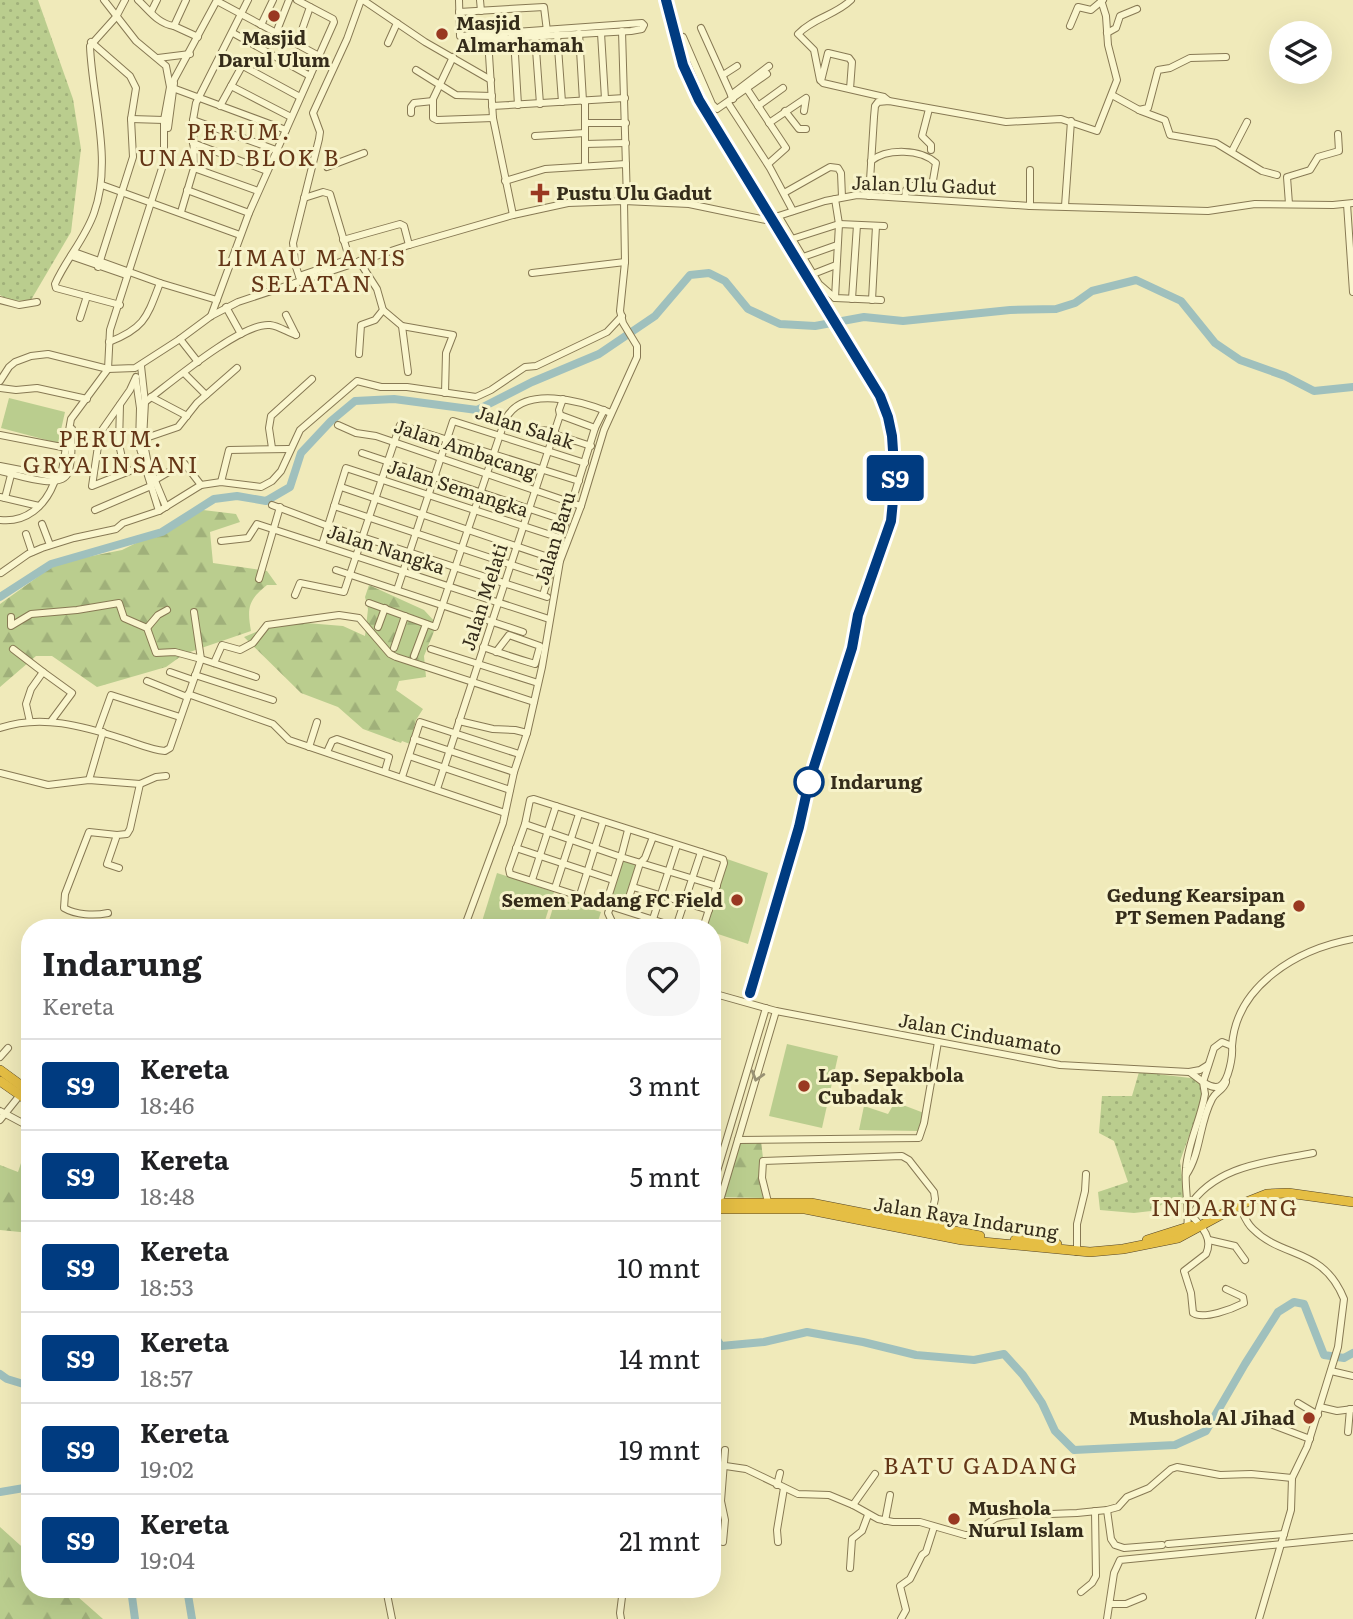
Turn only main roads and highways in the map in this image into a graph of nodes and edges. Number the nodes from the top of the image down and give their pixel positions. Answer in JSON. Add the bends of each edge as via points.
{"nodes":[{"id":1,"x":0,"y":1070,"type":"edge"},
{"id":2,"x":0,"y":1081,"type":"edge"},
{"id":3,"x":21,"y":1085,"type":"edge"},
{"id":4,"x":21,"y":1096,"type":"edge"},
{"id":5,"x":1353,"y":1202,"type":"edge"},
{"id":6,"x":721,"y":1205,"type":"edge"},
{"id":7,"x":721,"y":1206,"type":"edge"},
{"id":8,"x":860,"y":1217,"type":"junction"},
{"id":9,"x":1077,"y":1249,"type":"junction"}],
"edges":[{"from":1,"to":3,"type":"highway"},
{"from":2,"to":4,"type":"highway"},
{"from":5,"to":9,"type":"highway","name":"Jalan Raya Indarung","via":[[1260,1195],[1186,1231]]},
{"from":6,"to":8,"type":"highway","name":"Jalan Raya Indarung","via":[[767,1199],[811,1203]]},
{"from":7,"to":8,"type":"highway","name":"Jalan Raya Indarung"},
{"from":8,"to":9,"type":"highway","name":"Jalan Raya Indarung"},
{"from":8,"to":9,"type":"highway","name":"Jalan Raya Indarung","via":[[978,1242]]}]}
